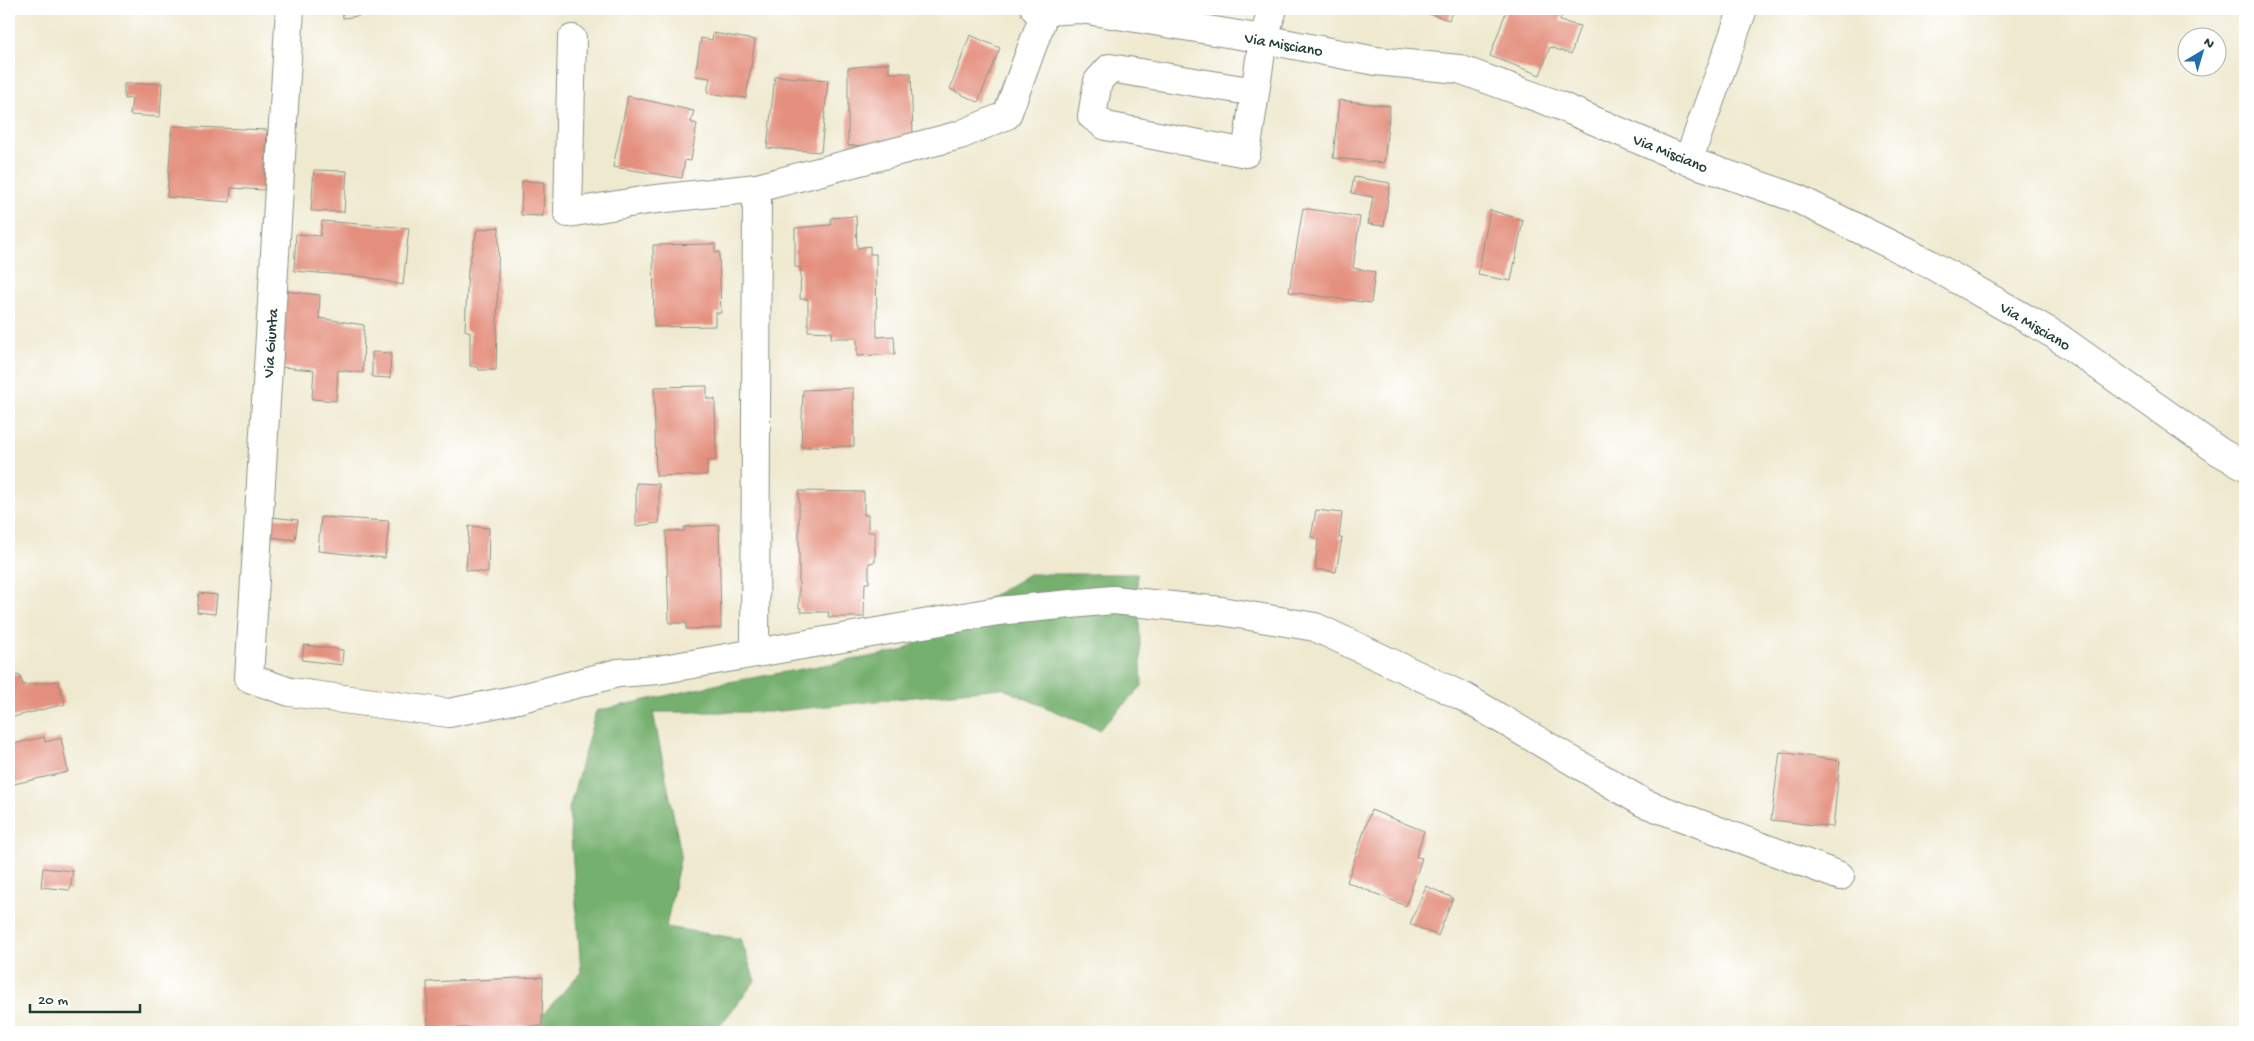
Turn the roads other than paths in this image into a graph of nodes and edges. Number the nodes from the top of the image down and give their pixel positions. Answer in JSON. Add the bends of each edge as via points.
{"nodes":[{"id":1,"x":290,"y":9,"type":"edge"},
{"id":2,"x":1273,"y":9,"type":"edge"},
{"id":3,"x":1743,"y":9,"type":"edge"},
{"id":4,"x":1042,"y":10,"type":"edge"},
{"id":5,"x":572,"y":39,"type":"dead end"},
{"id":6,"x":1263,"y":39,"type":"junction"},
{"id":7,"x":1255,"y":92,"type":"junction"},
{"id":8,"x":1688,"y":161,"type":"junction"},
{"id":9,"x":757,"y":188,"type":"junction"},
{"id":10,"x":2245,"y":466,"type":"edge"},
{"id":11,"x":755,"y":652,"type":"junction"},
{"id":12,"x":1840,"y":876,"type":"dead end"}],
"edges":[{"from":1,"to":11,"type":"street","name":"Via Giunta","via":[[249,678],[290,692],[449,713],[618,673],[658,670]]},
{"from":2,"to":6,"type":"street"},
{"from":3,"to":8,"type":"street"},
{"from":4,"to":6,"type":"street","name":"Via Misciano","via":[[1081,10]]},
{"from":4,"to":9,"type":"street","via":[[1007,114],[960,135]]},
{"from":5,"to":9,"type":"street","via":[[568,213]]},
{"from":6,"to":7,"type":"street"},
{"from":6,"to":8,"type":"street","name":"Via Misciano","via":[[1376,61],[1459,69],[1558,105]]},
{"from":7,"to":7,"type":"street","via":[[1246,153],[1106,126],[1092,116],[1098,81],[1110,68]]},
{"from":8,"to":10,"type":"street","name":"Via Misciano","via":[[1796,198],[1930,264],[2055,335],[2220,452]]},
{"from":9,"to":11,"type":"street"},
{"from":11,"to":12,"type":"street","via":[[998,611],[1112,600],[1220,611],[1315,627],[1464,697],[1644,803]]}]}
